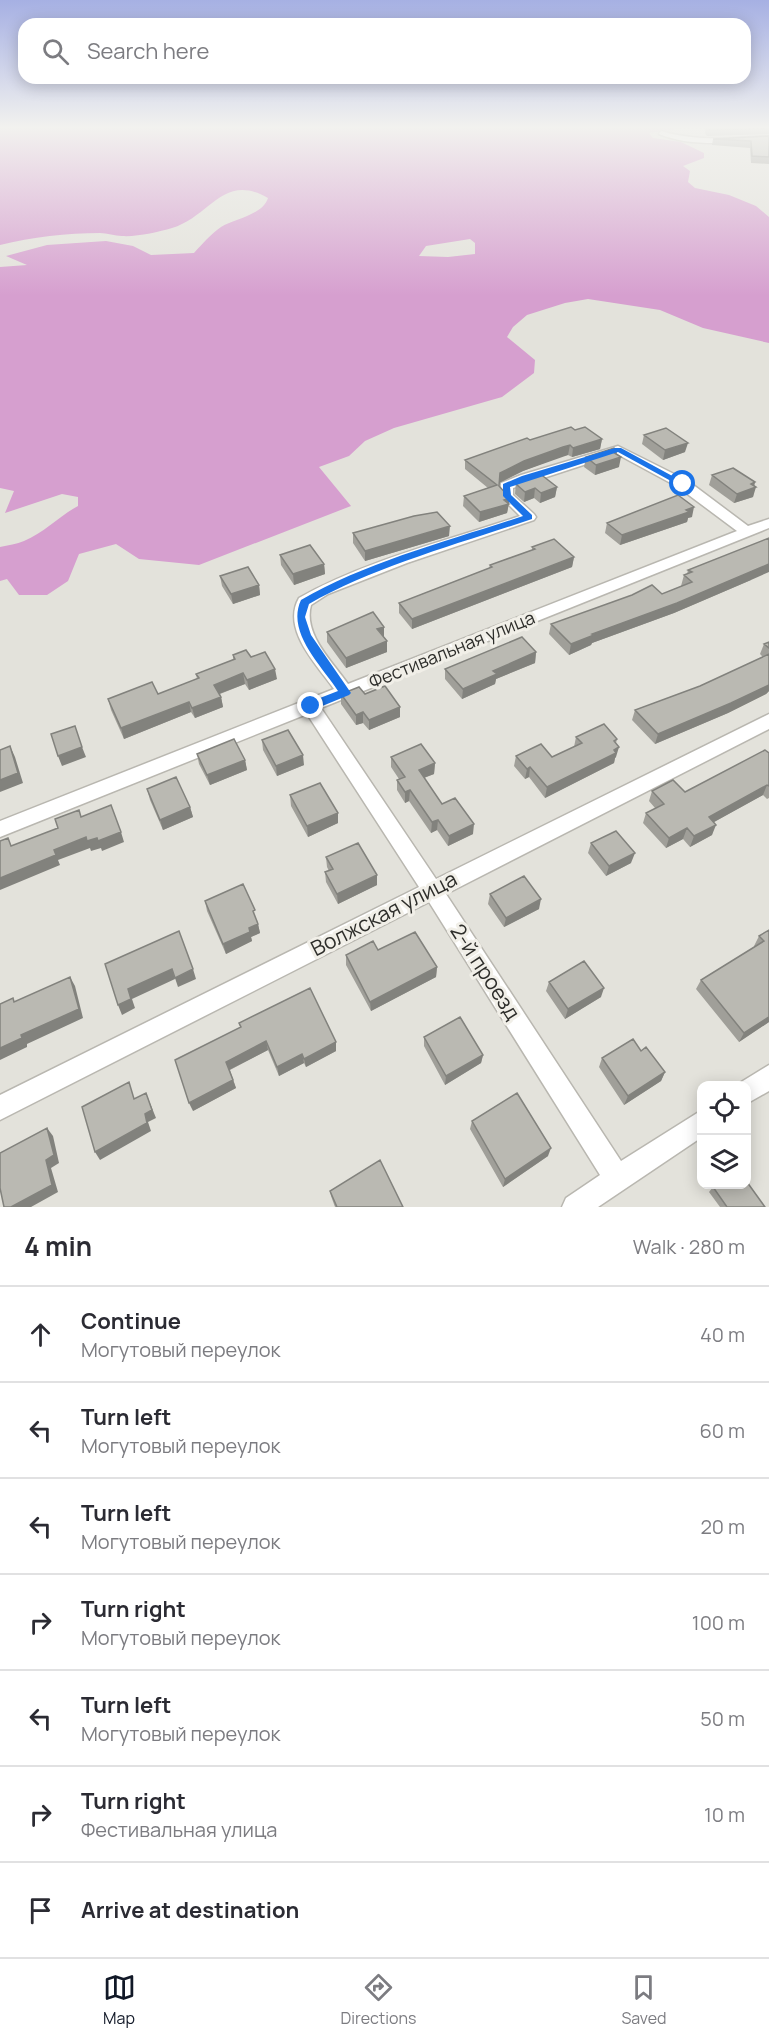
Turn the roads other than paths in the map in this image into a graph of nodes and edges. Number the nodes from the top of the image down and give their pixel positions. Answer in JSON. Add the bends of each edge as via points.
{"nodes":[{"id":1,"x":769,"y":523,"type":"edge"},
{"id":2,"x":747,"y":532,"type":"junction"},
{"id":3,"x":345,"y":693,"type":"junction"},
{"id":4,"x":311,"y":706,"type":"junction"},
{"id":5,"x":769,"y":721,"type":"edge"},
{"id":6,"x":0,"y":829,"type":"edge"},
{"id":7,"x":432,"y":890,"type":"junction"},
{"id":8,"x":769,"y":1077,"type":"edge"},
{"id":9,"x":751,"y":1089,"type":"edge"},
{"id":10,"x":0,"y":1108,"type":"edge"},
{"id":11,"x":697,"y":1125,"type":"edge"},
{"id":12,"x":617,"y":1178,"type":"junction"},
{"id":13,"x":575,"y":1207,"type":"edge"}],
"edges":[{"from":1,"to":2,"type":"street","name":"Фестивальная улица"},
{"from":2,"to":3,"type":"street","name":"Фестивальная улица"},
{"from":2,"to":3,"type":"street","via":[[683,484],[618,450],[525,478],[506,486],[507,496],[529,517],[402,560],[304,602],[300,617],[306,636]]},
{"from":3,"to":4,"type":"street","name":"Фестивальная улица"},
{"from":4,"to":6,"type":"street","name":"Фестивальная улица"},
{"from":4,"to":7,"type":"street","name":"2-й проезд"},
{"from":5,"to":7,"type":"street","name":"Волжская улица"},
{"from":7,"to":10,"type":"street","name":"Волжская улица"},
{"from":7,"to":12,"type":"street","name":"2-й проезд"},
{"from":8,"to":9,"type":"street"},
{"from":11,"to":12,"type":"street"},
{"from":12,"to":13,"type":"street"}]}
